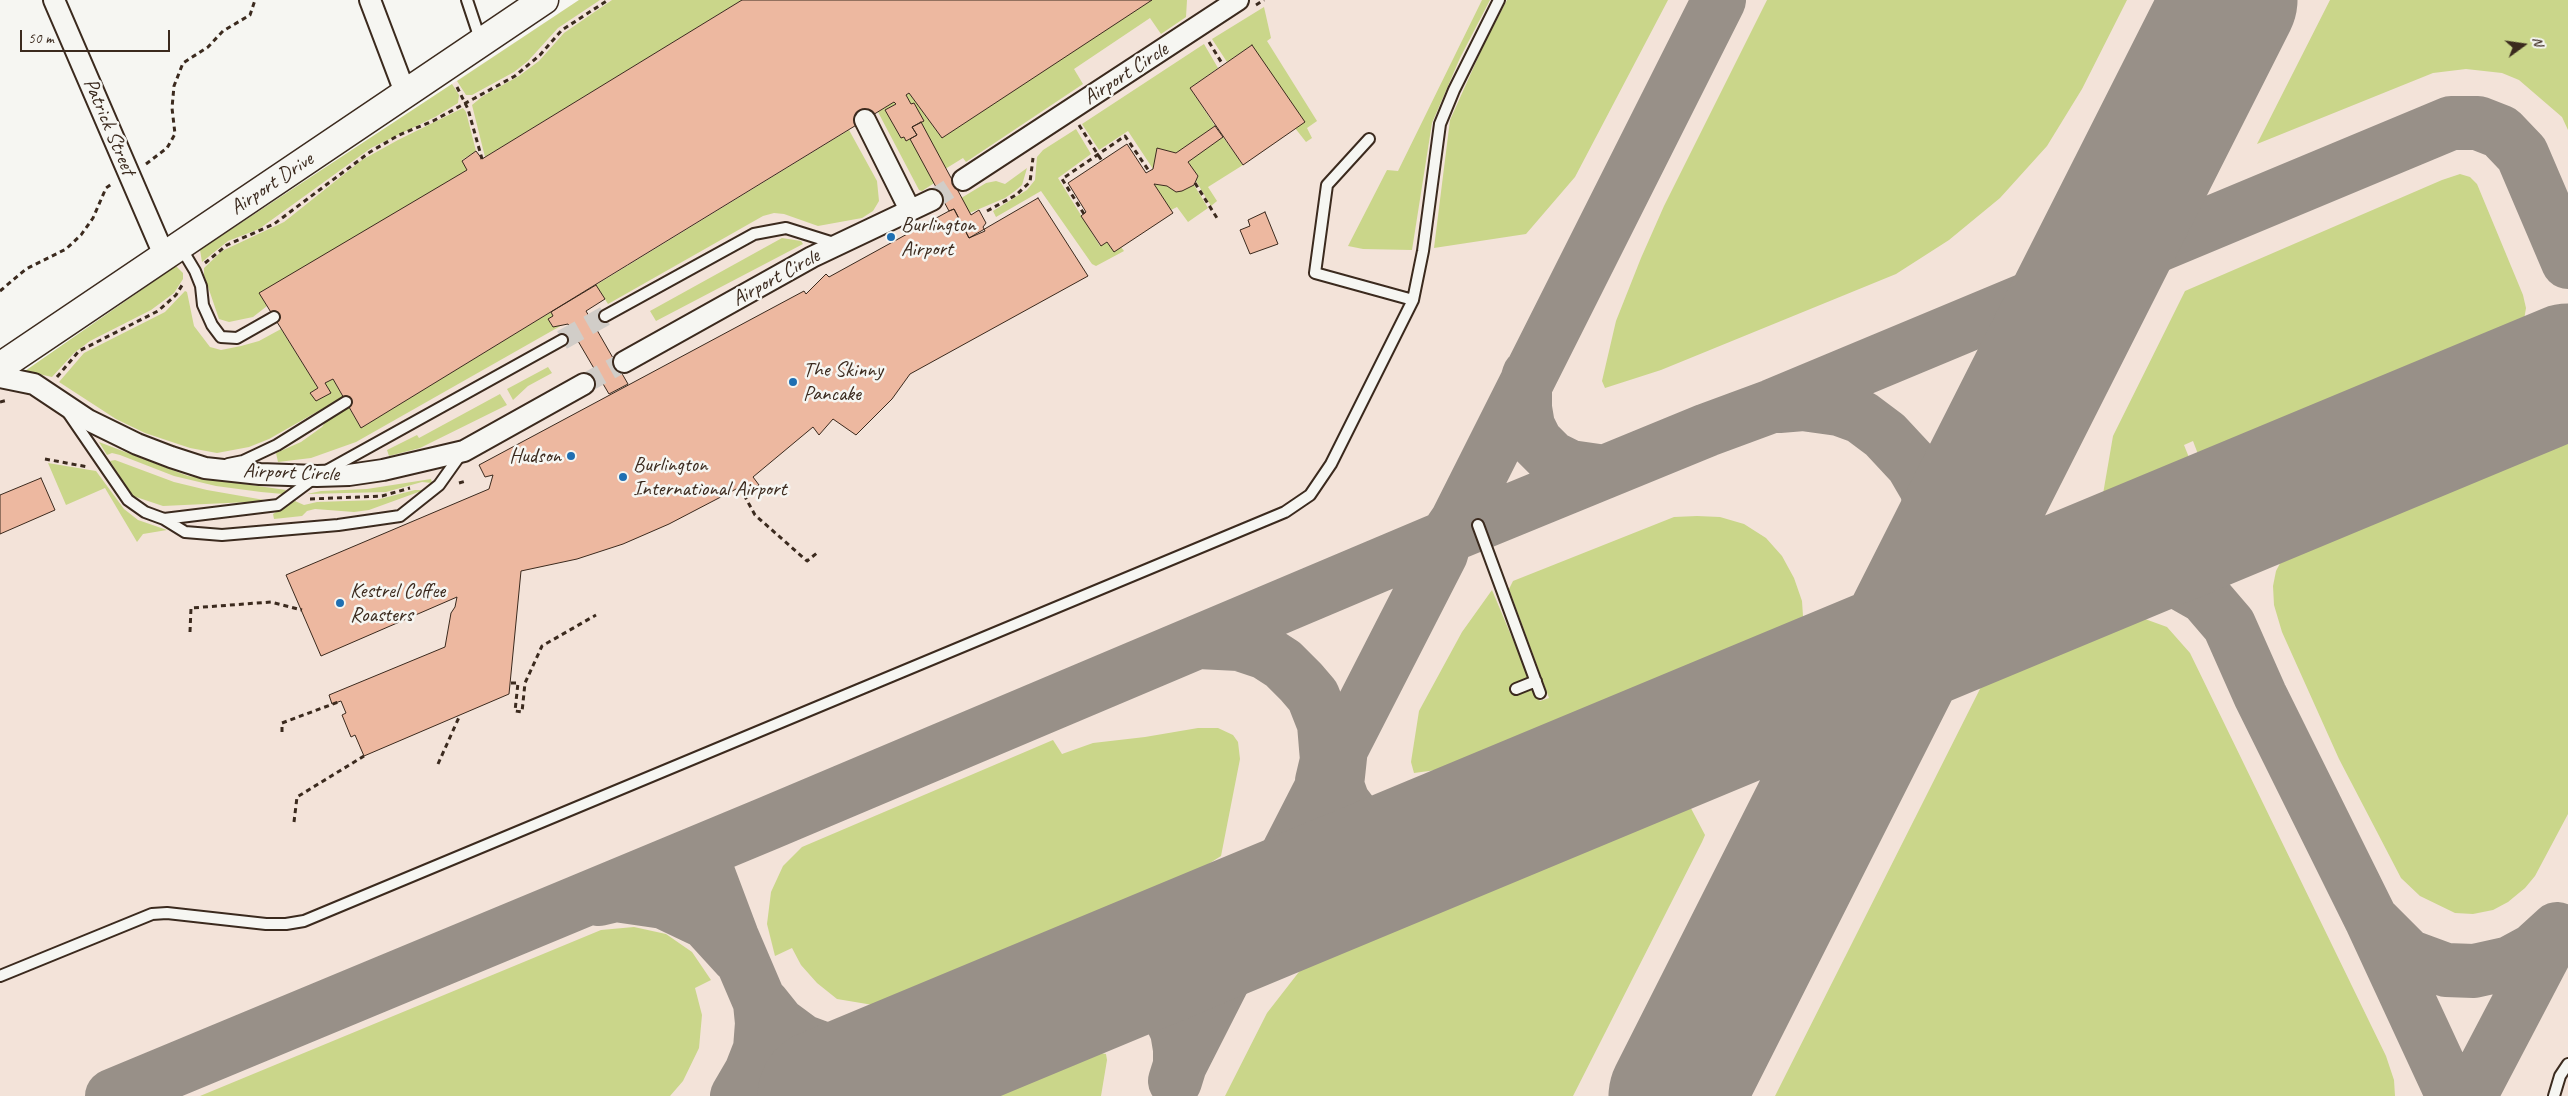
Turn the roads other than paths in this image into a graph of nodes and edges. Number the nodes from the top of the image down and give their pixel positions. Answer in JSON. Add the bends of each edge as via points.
{"nodes":[{"id":1,"x":54,"y":0,"type":"edge"},
{"id":2,"x":370,"y":0,"type":"edge"},
{"id":3,"x":467,"y":0,"type":"edge"},
{"id":4,"x":544,"y":0,"type":"edge"},
{"id":5,"x":1238,"y":0,"type":"edge"},
{"id":6,"x":1500,"y":0,"type":"edge"},
{"id":7,"x":482,"y":42,"type":"junction"},
{"id":8,"x":406,"y":95,"type":"junction"},
{"id":9,"x":865,"y":120,"type":"dead end"},
{"id":10,"x":1368,"y":139,"type":"dead end"},
{"id":11,"x":963,"y":180,"type":"tunnel mouth"},
{"id":12,"x":932,"y":200,"type":"tunnel mouth"},
{"id":13,"x":910,"y":210,"type":"junction"},
{"id":14,"x":839,"y":245,"type":"junction"},
{"id":15,"x":172,"y":250,"type":"junction"},
{"id":16,"x":1413,"y":300,"type":"junction"},
{"id":17,"x":605,"y":316,"type":"tunnel mouth"},
{"id":18,"x":274,"y":317,"type":"dead end"},
{"id":19,"x":562,"y":340,"type":"tunnel mouth"},
{"id":20,"x":624,"y":362,"type":"tunnel mouth"},
{"id":21,"x":0,"y":367,"type":"edge"},
{"id":22,"x":0,"y":377,"type":"edge"},
{"id":23,"x":584,"y":384,"type":"tunnel mouth"},
{"id":24,"x":346,"y":402,"type":"dead end"},
{"id":25,"x":64,"y":404,"type":"junction"},
{"id":26,"x":464,"y":451,"type":"junction"},
{"id":27,"x":205,"y":468,"type":"junction"},
{"id":28,"x":317,"y":476,"type":"junction"},
{"id":29,"x":164,"y":519,"type":"junction"},
{"id":30,"x":1478,"y":525,"type":"dead end"},
{"id":31,"x":1536,"y":681,"type":"junction"},
{"id":32,"x":1516,"y":689,"type":"dead end"},
{"id":33,"x":1540,"y":692,"type":"dead end"},
{"id":34,"x":0,"y":976,"type":"edge"},
{"id":35,"x":2568,"y":1064,"type":"edge"},
{"id":36,"x":2554,"y":1096,"type":"edge"}],
"edges":[{"from":1,"to":15,"type":"street","name":"Patrick Street"},
{"from":2,"to":8,"type":"street"},
{"from":3,"to":7,"type":"lane"},
{"from":4,"to":7,"type":"main road","name":"Airport Drive"},
{"from":5,"to":11,"type":"street","name":"Airport Circle"},
{"from":6,"to":16,"type":"lane","via":[[1440,124],[1422,260]]},
{"from":7,"to":8,"type":"main road","name":"Airport Drive"},
{"from":8,"to":15,"type":"main road","name":"Airport Drive"},
{"from":9,"to":13,"type":"street"},
{"from":10,"to":16,"type":"lane","via":[[1326,185],[1315,273]]},
{"from":12,"to":13,"type":"street","name":"Airport Circle"},
{"from":13,"to":14,"type":"street","name":"Airport Circle"},
{"from":14,"to":17,"type":"lane","via":[[786,228],[754,234]]},
{"from":14,"to":20,"type":"street","name":"Airport Circle"},
{"from":15,"to":18,"type":"lane","via":[[195,271],[203,305],[221,337],[236,338]]},
{"from":15,"to":21,"type":"main road","name":"Airport Drive"},
{"from":16,"to":34,"type":"lane","via":[[1331,464],[1310,495],[1285,512],[304,921],[266,924],[152,914]]},
{"from":19,"to":28,"type":"lane"},
{"from":22,"to":25,"type":"street","name":"Airport Circle","via":[[34,384]]},
{"from":23,"to":26,"type":"street","name":"Airport Circle"},
{"from":24,"to":27,"type":"lane","via":[[277,445],[243,461]]},
{"from":25,"to":27,"type":"street","name":"Airport Circle","via":[[136,444]]},
{"from":25,"to":29,"type":"lane","via":[[128,500],[145,512]]},
{"from":26,"to":28,"type":"street","name":"Airport Circle","via":[[384,470]]},
{"from":26,"to":29,"type":"lane","via":[[439,485],[400,516],[222,535],[185,532]]},
{"from":27,"to":28,"type":"street","name":"Airport Circle"},
{"from":28,"to":29,"type":"lane","via":[[278,505]]},
{"from":30,"to":31,"type":"lane"},
{"from":31,"to":32,"type":"lane"},
{"from":31,"to":33,"type":"lane"},
{"from":35,"to":36,"type":"lane","via":[[2560,1076]]}]}
